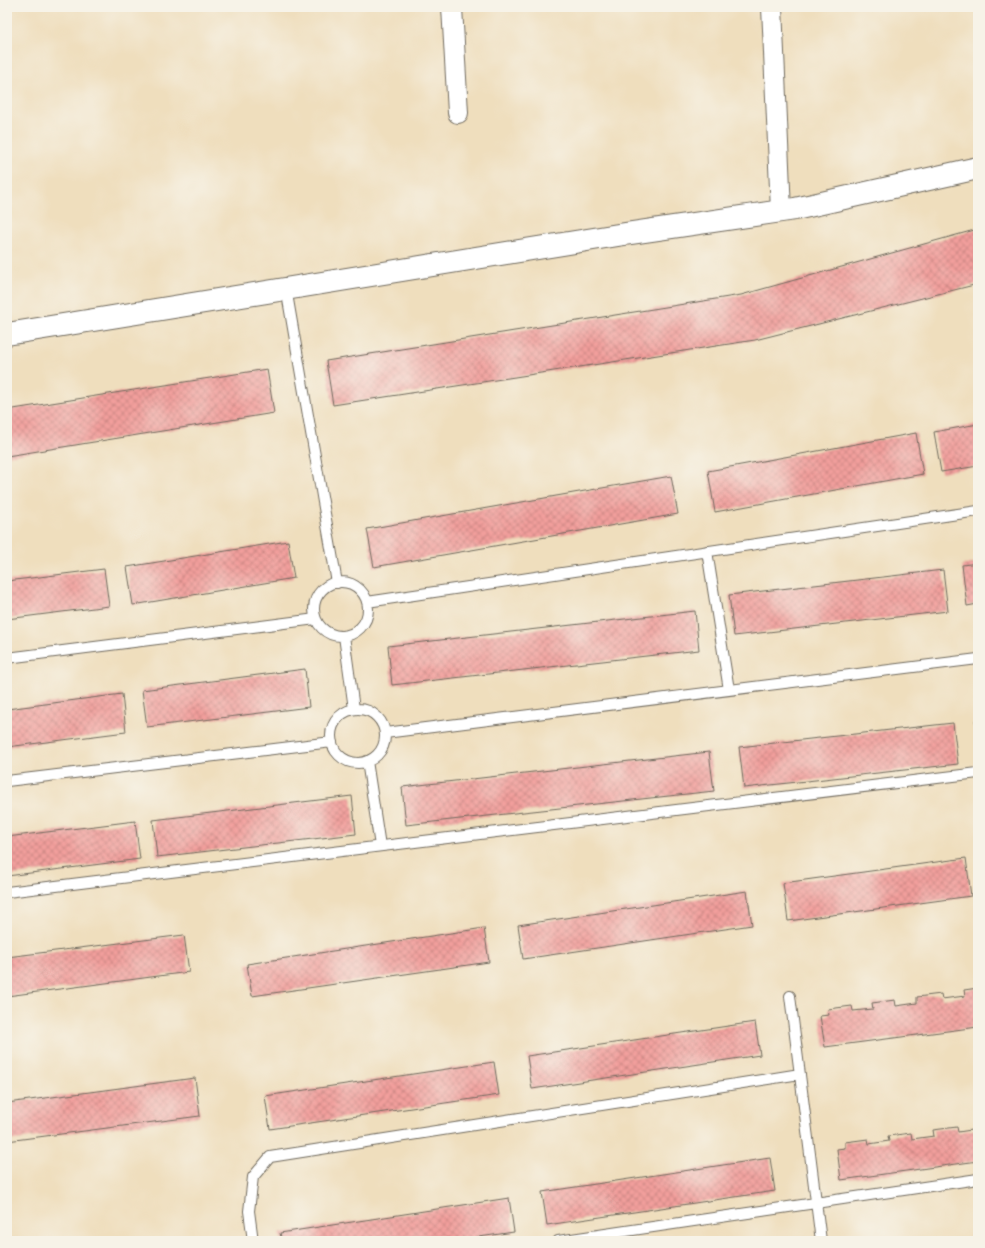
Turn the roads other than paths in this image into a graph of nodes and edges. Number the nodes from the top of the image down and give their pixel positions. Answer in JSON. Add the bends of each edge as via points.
{"nodes":[{"id":1,"x":452,"y":7,"type":"edge"},
{"id":2,"x":772,"y":7,"type":"edge"},
{"id":3,"x":458,"y":113,"type":"dead end"},
{"id":4,"x":978,"y":168,"type":"edge"},
{"id":5,"x":781,"y":211,"type":"junction"},
{"id":6,"x":286,"y":288,"type":"junction"},
{"id":7,"x":7,"y":334,"type":"edge"},
{"id":8,"x":978,"y":510,"type":"edge"},
{"id":9,"x":707,"y":551,"type":"junction"},
{"id":10,"x":337,"y":583,"type":"junction"},
{"id":11,"x":367,"y":602,"type":"junction"},
{"id":12,"x":316,"y":619,"type":"junction"},
{"id":13,"x":344,"y":636,"type":"junction"},
{"id":14,"x":7,"y":658,"type":"edge"},
{"id":15,"x":978,"y":659,"type":"edge"},
{"id":16,"x":729,"y":690,"type":"junction"},
{"id":17,"x":354,"y":709,"type":"junction"},
{"id":18,"x":385,"y":733,"type":"junction"},
{"id":19,"x":332,"y":742,"type":"junction"},
{"id":20,"x":367,"y":761,"type":"junction"},
{"id":21,"x":978,"y":772,"type":"edge"},
{"id":22,"x":7,"y":781,"type":"edge"},
{"id":23,"x":380,"y":846,"type":"junction"},
{"id":24,"x":7,"y":892,"type":"edge"},
{"id":25,"x":790,"y":996,"type":"dead end"},
{"id":26,"x":800,"y":1074,"type":"junction"},
{"id":27,"x":978,"y":1179,"type":"edge"},
{"id":28,"x":816,"y":1203,"type":"junction"},
{"id":29,"x":252,"y":1241,"type":"edge"},
{"id":30,"x":558,"y":1241,"type":"edge"},
{"id":31,"x":821,"y":1241,"type":"edge"}],
"edges":[{"from":1,"to":3,"type":"street"},
{"from":2,"to":5,"type":"street"},
{"from":4,"to":5,"type":"street"},
{"from":5,"to":6,"type":"street"},
{"from":6,"to":7,"type":"street"},
{"from":6,"to":10,"type":"lane"},
{"from":8,"to":9,"type":"lane"},
{"from":9,"to":11,"type":"lane"},
{"from":9,"to":16,"type":"lane"},
{"from":10,"to":11,"type":"lane","via":[[343,582],[360,590]]},
{"from":10,"to":12,"type":"lane","via":[[326,587],[319,594],[314,608]]},
{"from":11,"to":13,"type":"lane","via":[[367,617],[362,626],[354,633]]},
{"from":12,"to":13,"type":"lane","via":[[324,630]]},
{"from":12,"to":14,"type":"lane"},
{"from":13,"to":17,"type":"lane"},
{"from":15,"to":16,"type":"lane"},
{"from":16,"to":18,"type":"lane"},
{"from":17,"to":18,"type":"lane","via":[[371,712],[383,725]]},
{"from":17,"to":19,"type":"lane","via":[[341,715],[336,721],[331,734]]},
{"from":18,"to":20,"type":"lane","via":[[381,751]]},
{"from":19,"to":20,"type":"lane","via":[[335,750],[349,761]]},
{"from":19,"to":22,"type":"lane"},
{"from":20,"to":23,"type":"lane"},
{"from":21,"to":23,"type":"lane"},
{"from":23,"to":24,"type":"lane"},
{"from":25,"to":26,"type":"lane"},
{"from":26,"to":28,"type":"lane"},
{"from":26,"to":29,"type":"lane","via":[[270,1157],[253,1177],[249,1211]]},
{"from":27,"to":28,"type":"lane"},
{"from":28,"to":30,"type":"lane"},
{"from":28,"to":31,"type":"lane"}]}
